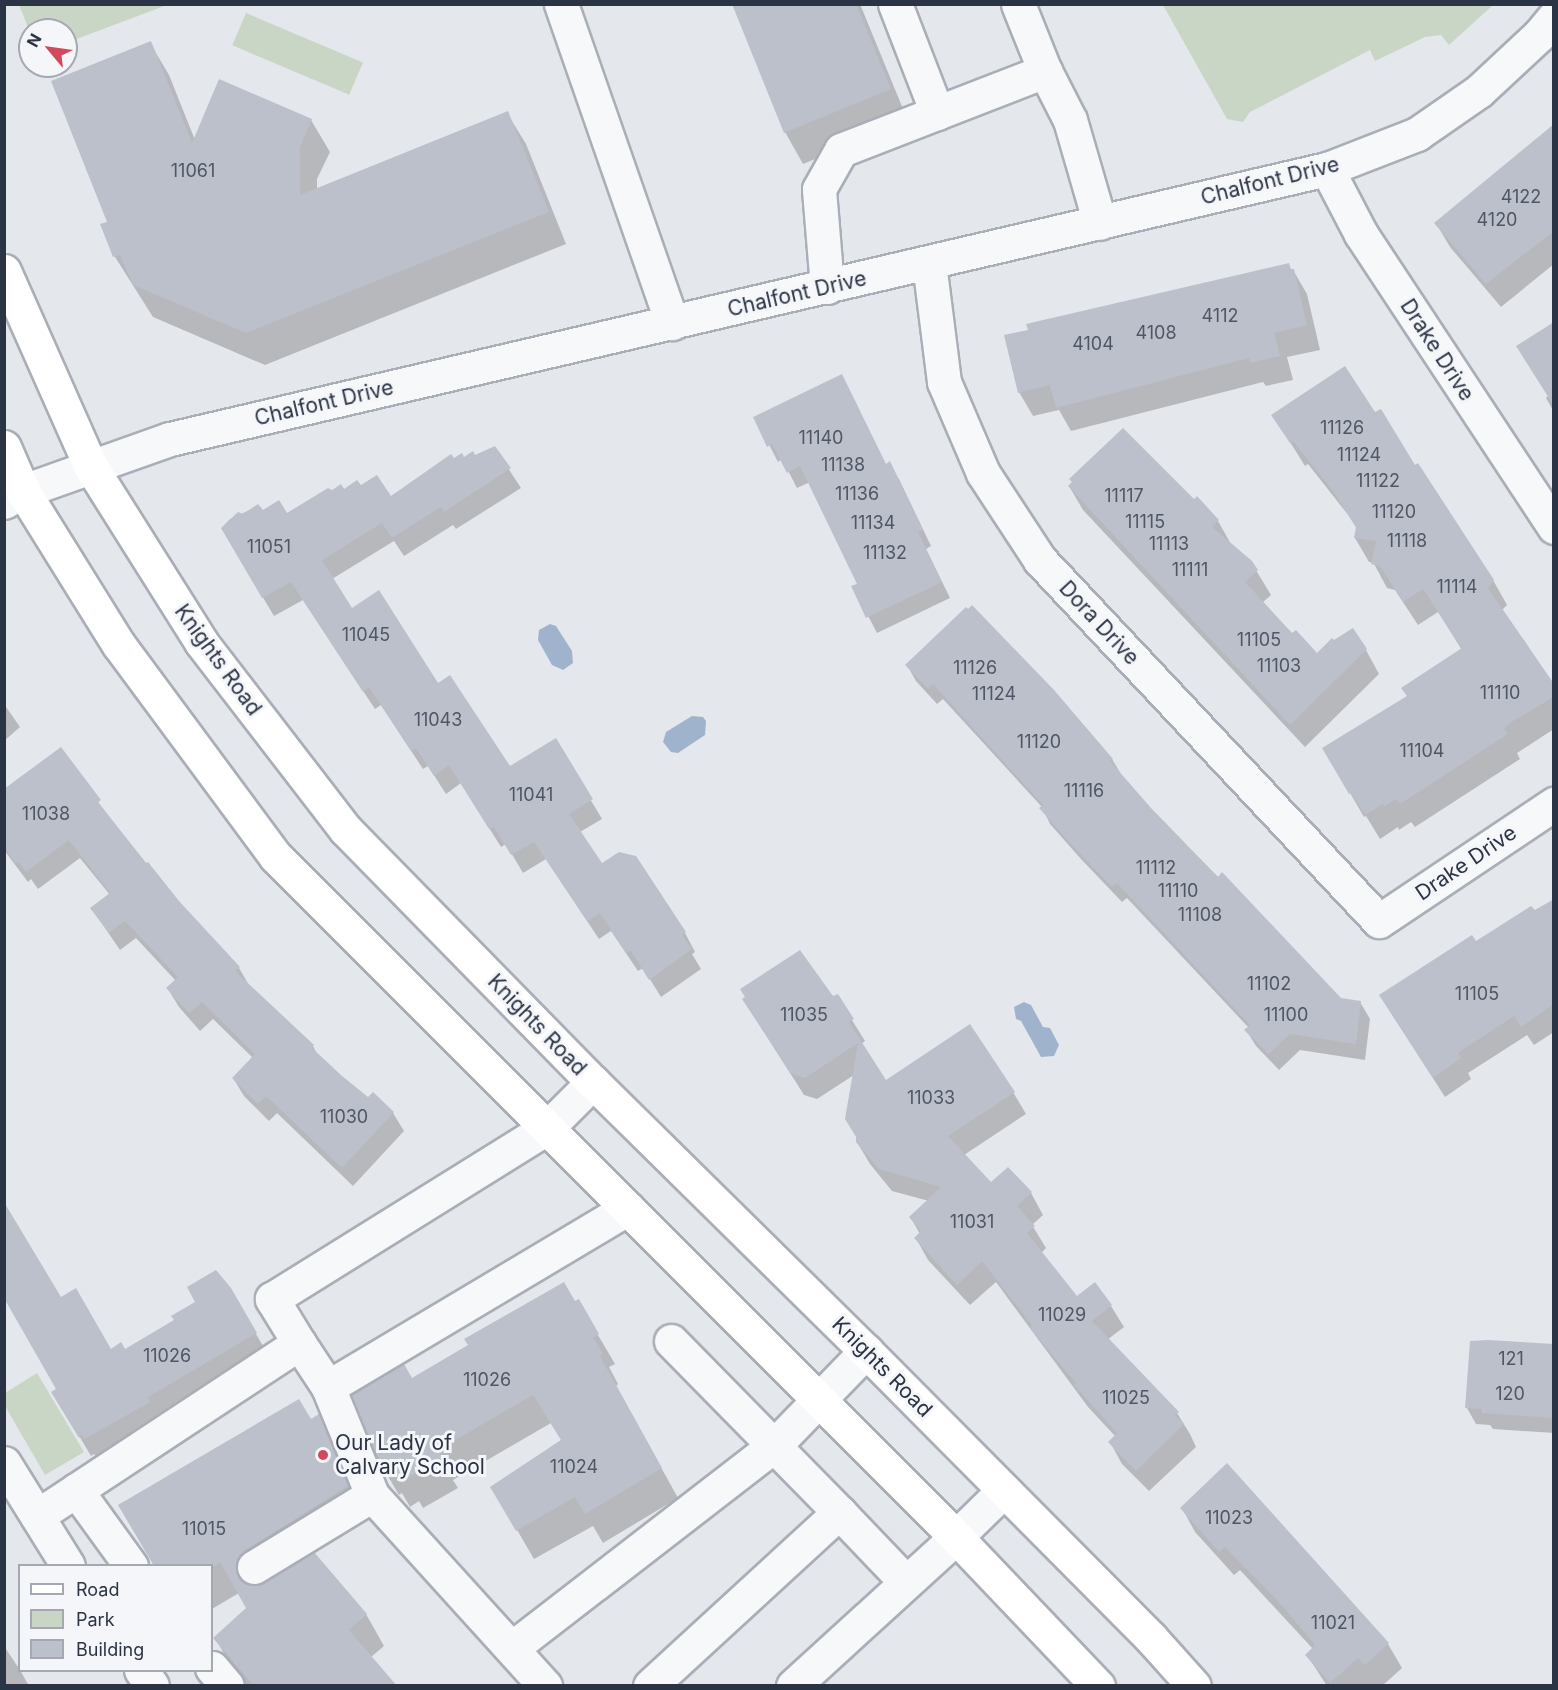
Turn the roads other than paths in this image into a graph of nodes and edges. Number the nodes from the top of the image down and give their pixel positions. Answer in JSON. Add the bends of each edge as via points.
{"nodes":[{"id":1,"x":561,"y":4,"type":"edge"},
{"id":2,"x":895,"y":4,"type":"edge"},
{"id":3,"x":1018,"y":4,"type":"edge"},
{"id":4,"x":1554,"y":17,"type":"edge"},
{"id":5,"x":1045,"y":71,"type":"junction"},
{"id":6,"x":938,"y":113,"type":"junction"},
{"id":7,"x":1327,"y":169,"type":"junction"},
{"id":8,"x":1100,"y":223,"type":"junction"},
{"id":9,"x":929,"y":263,"type":"junction"},
{"id":10,"x":4,"y":271,"type":"edge"},
{"id":11,"x":827,"y":287,"type":"junction"},
{"id":12,"x":672,"y":323,"type":"junction"},
{"id":13,"x":4,"y":447,"type":"edge"},
{"id":14,"x":91,"y":467,"type":"junction"},
{"id":15,"x":14,"y":496,"type":"edge"},
{"id":16,"x":1554,"y":527,"type":"edge"},
{"id":17,"x":1554,"y":804,"type":"edge"},
{"id":18,"x":1379,"y":921,"type":"joint"},
{"id":19,"x":593,"y":1082,"type":"junction"},
{"id":20,"x":547,"y":1128,"type":"junction"},
{"id":21,"x":628,"y":1208,"type":"junction"},
{"id":22,"x":671,"y":1341,"type":"dead end"},
{"id":23,"x":299,"y":1342,"type":"junction"},
{"id":24,"x":866,"y":1351,"type":"junction"},
{"id":25,"x":328,"y":1387,"type":"junction"},
{"id":26,"x":820,"y":1401,"type":"junction"},
{"id":27,"x":775,"y":1444,"type":"junction"},
{"id":28,"x":4,"y":1464,"type":"edge"},
{"id":29,"x":76,"y":1490,"type":"junction"},
{"id":30,"x":1004,"y":1490,"type":"junction"},
{"id":31,"x":372,"y":1496,"type":"junction"},
{"id":32,"x":839,"y":1512,"type":"junction"},
{"id":33,"x":37,"y":1516,"type":"junction"},
{"id":34,"x":956,"y":1537,"type":"junction"},
{"id":35,"x":67,"y":1564,"type":"edge"},
{"id":36,"x":129,"y":1564,"type":"edge"},
{"id":37,"x":254,"y":1567,"type":"dead end"},
{"id":38,"x":906,"y":1582,"type":"junction"},
{"id":39,"x":512,"y":1648,"type":"junction"},
{"id":40,"x":213,"y":1669,"type":"edge"},
{"id":41,"x":142,"y":1672,"type":"edge"},
{"id":42,"x":152,"y":1686,"type":"edge"},
{"id":43,"x":227,"y":1686,"type":"edge"},
{"id":44,"x":544,"y":1686,"type":"edge"},
{"id":45,"x":650,"y":1686,"type":"edge"},
{"id":46,"x":793,"y":1686,"type":"edge"},
{"id":47,"x":1098,"y":1686,"type":"edge"},
{"id":48,"x":1194,"y":1686,"type":"edge"}],
"edges":[{"from":1,"to":12,"type":"street"},
{"from":2,"to":6,"type":"street"},
{"from":3,"to":5,"type":"street"},
{"from":4,"to":7,"type":"street","name":"Chalfont Drive","via":[[1479,90],[1417,134]]},
{"from":5,"to":6,"type":"street"},
{"from":5,"to":8,"type":"street","via":[[1070,120]]},
{"from":6,"to":11,"type":"street","via":[[841,150],[819,189]]},
{"from":7,"to":8,"type":"street","name":"Chalfont Drive"},
{"from":7,"to":16,"type":"street","name":"Drake Drive","via":[[1361,234]]},
{"from":8,"to":9,"type":"street","name":"Chalfont Drive"},
{"from":9,"to":11,"type":"street","name":"Chalfont Drive"},
{"from":9,"to":18,"type":"street","name":"Dora Drive","via":[[944,382],[984,473],[1040,560]]},
{"from":10,"to":14,"type":"main road","name":"Knights Road"},
{"from":11,"to":12,"type":"street","name":"Chalfont Drive"},
{"from":12,"to":14,"type":"street","name":"Chalfont Drive","via":[[170,439]]},
{"from":13,"to":15,"type":"main road"},
{"from":14,"to":15,"type":"street","name":"Chalfont Drive"},
{"from":14,"to":19,"type":"main road","name":"Knights Road","via":[[201,642],[346,830]]},
{"from":15,"to":20,"type":"main road","via":[[276,857]]},
{"from":17,"to":18,"type":"street","name":"Drake Drive"},
{"from":19,"to":20,"type":"street"},
{"from":19,"to":24,"type":"main road","name":"Knights Road"},
{"from":20,"to":21,"type":"main road"},
{"from":20,"to":23,"type":"street","via":[[272,1299]]},
{"from":21,"to":25,"type":"street"},
{"from":21,"to":26,"type":"main road"},
{"from":22,"to":27,"type":"street"},
{"from":23,"to":25,"type":"street"},
{"from":23,"to":29,"type":"street"},
{"from":24,"to":26,"type":"street"},
{"from":24,"to":30,"type":"main road","name":"Knights Road"},
{"from":25,"to":31,"type":"street"},
{"from":26,"to":27,"type":"street"},
{"from":26,"to":34,"type":"main road"},
{"from":27,"to":32,"type":"street"},
{"from":27,"to":39,"type":"street"},
{"from":28,"to":33,"type":"street"},
{"from":29,"to":33,"type":"street"},
{"from":29,"to":36,"type":"street"},
{"from":30,"to":34,"type":"street"},
{"from":30,"to":48,"type":"main road","name":"Knights Road"},
{"from":31,"to":37,"type":"street"},
{"from":31,"to":39,"type":"street"},
{"from":32,"to":38,"type":"street"},
{"from":32,"to":45,"type":"street"},
{"from":33,"to":35,"type":"street"},
{"from":34,"to":38,"type":"street"},
{"from":34,"to":47,"type":"main road"},
{"from":38,"to":46,"type":"street"},
{"from":39,"to":44,"type":"street"},
{"from":40,"to":43,"type":"street"},
{"from":41,"to":42,"type":"street"}]}
